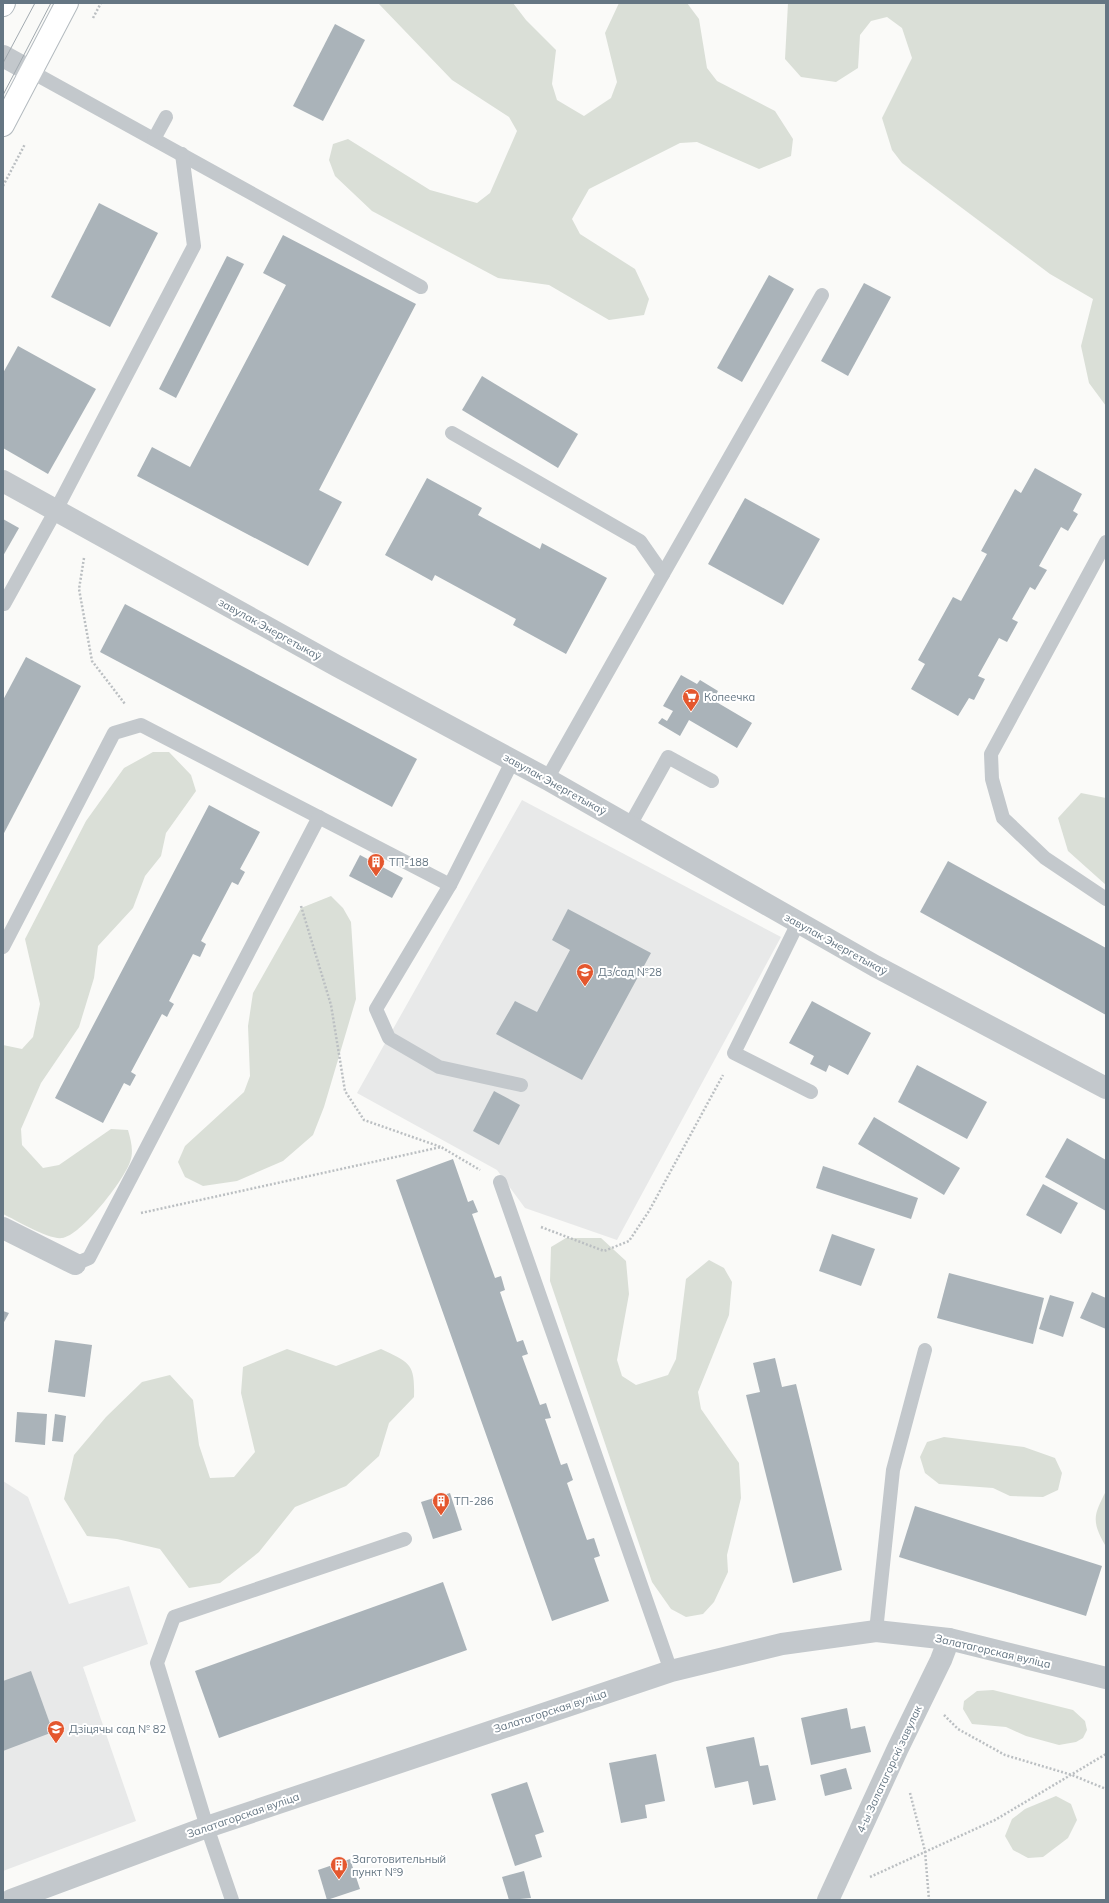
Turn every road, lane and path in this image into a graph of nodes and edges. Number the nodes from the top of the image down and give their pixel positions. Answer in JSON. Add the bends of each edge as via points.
{"nodes":[{"id":1,"x":68,"y":3,"type":"edge"},
{"id":2,"x":3,"y":56,"type":"edge"},
{"id":3,"x":32,"y":72,"type":"junction"},
{"id":4,"x":166,"y":117,"type":"dead end"},
{"id":5,"x":3,"y":126,"type":"edge"},
{"id":6,"x":154,"y":139,"type":"junction"},
{"id":7,"x":182,"y":154,"type":"junction"},
{"id":8,"x":421,"y":287,"type":"dead end"},
{"id":9,"x":822,"y":295,"type":"dead end"},
{"id":10,"x":452,"y":433,"type":"dead end"},
{"id":11,"x":3,"y":481,"type":"edge"},
{"id":12,"x":56,"y":510,"type":"junction"},
{"id":13,"x":89,"y":528,"type":"junction"},
{"id":14,"x":1106,"y":542,"type":"edge"},
{"id":15,"x":663,"y":574,"type":"junction"},
{"id":16,"x":4,"y":604,"type":"dead end"},
{"id":17,"x":141,"y":725,"type":"junction"},
{"id":18,"x":513,"y":760,"type":"junction"},
{"id":19,"x":547,"y":779,"type":"junction"},
{"id":20,"x":712,"y":781,"type":"dead end"},
{"id":21,"x":319,"y":817,"type":"junction"},
{"id":22,"x":629,"y":826,"type":"junction"},
{"id":23,"x":289,"y":871,"type":"junction"},
{"id":24,"x":450,"y":885,"type":"junction"},
{"id":25,"x":1106,"y":899,"type":"edge"},
{"id":26,"x":798,"y":923,"type":"junction"},
{"id":27,"x":3,"y":947,"type":"edge"},
{"id":28,"x":734,"y":1053,"type":"junction"},
{"id":29,"x":521,"y":1085,"type":"dead end"},
{"id":30,"x":1106,"y":1088,"type":"edge"},
{"id":31,"x":811,"y":1092,"type":"dead end"},
{"id":32,"x":441,"y":1147,"type":"junction"},
{"id":33,"x":500,"y":1182,"type":"joint"},
{"id":34,"x":511,"y":1215,"type":"junction"},
{"id":35,"x":109,"y":1220,"type":"junction"},
{"id":36,"x":3,"y":1228,"type":"edge"},
{"id":37,"x":75,"y":1264,"type":"joint"},
{"id":38,"x":925,"y":1350,"type":"dead end"},
{"id":39,"x":405,"y":1538,"type":"dead end"},
{"id":40,"x":876,"y":1630,"type":"junction"},
{"id":41,"x":950,"y":1639,"type":"junction"},
{"id":42,"x":671,"y":1671,"type":"junction"},
{"id":43,"x":1106,"y":1678,"type":"edge"},
{"id":44,"x":924,"y":1696,"type":"junction"},
{"id":45,"x":1106,"y":1754,"type":"edge"},
{"id":46,"x":1072,"y":1775,"type":"junction"},
{"id":47,"x":1106,"y":1789,"type":"edge"},
{"id":48,"x":910,"y":1792,"type":"dead end"},
{"id":49,"x":207,"y":1827,"type":"junction"},
{"id":50,"x":925,"y":1851,"type":"junction"},
{"id":51,"x":830,"y":1897,"type":"edge"},
{"id":52,"x":11,"y":1900,"type":"edge"},
{"id":53,"x":232,"y":1900,"type":"edge"},
{"id":54,"x":929,"y":1900,"type":"edge"}],
"edges":[{"from":1,"to":3,"type":"main road"},
{"from":2,"to":3,"type":"street"},
{"from":3,"to":5,"type":"main road"},
{"from":3,"to":6,"type":"lane"},
{"from":4,"to":6,"type":"lane"},
{"from":6,"to":7,"type":"lane"},
{"from":7,"to":8,"type":"lane"},
{"from":7,"to":12,"type":"lane","via":[[194,246]]},
{"from":9,"to":15,"type":"lane"},
{"from":10,"to":15,"type":"lane","via":[[640,541]]},
{"from":11,"to":12,"type":"street","name":"завулак Энергетыкаў"},
{"from":12,"to":13,"type":"street","name":"завулак Энергетыкаў"},
{"from":12,"to":16,"type":"lane"},
{"from":13,"to":17,"type":"path","via":[[79,589],[92,661]]},
{"from":13,"to":18,"type":"street","name":"завулак Энергетыкаў","via":[[337,666]]},
{"from":14,"to":25,"type":"lane","via":[[992,754],[992,779],[1003,818],[1045,858]]},
{"from":15,"to":19,"type":"lane"},
{"from":17,"to":21,"type":"lane"},
{"from":17,"to":27,"type":"lane","via":[[114,733]]},
{"from":18,"to":19,"type":"street","name":"завулак Энергетыкаў"},
{"from":18,"to":24,"type":"lane"},
{"from":19,"to":22,"type":"street","name":"завулак Энергетыкаў"},
{"from":20,"to":22,"type":"lane","via":[[668,757]]},
{"from":21,"to":23,"type":"lane"},
{"from":21,"to":24,"type":"lane"},
{"from":22,"to":26,"type":"street","name":"завулак Энергетыкаў"},
{"from":23,"to":32,"type":"path","via":[[332,1005],[345,1091],[364,1120]]},
{"from":23,"to":35,"type":"lane"},
{"from":24,"to":29,"type":"lane","via":[[376,1009],[389,1038],[439,1067]]},
{"from":26,"to":28,"type":"lane"},
{"from":26,"to":30,"type":"street","name":"завулак Энергетыкаў"},
{"from":28,"to":31,"type":"lane"},
{"from":28,"to":34,"type":"path","via":[[649,1211],[629,1241],[604,1251]]},
{"from":32,"to":33,"type":"path"},
{"from":32,"to":35,"type":"path"},
{"from":33,"to":34,"type":"lane"},
{"from":34,"to":42,"type":"lane"},
{"from":35,"to":37,"type":"lane","via":[[90,1258]]},
{"from":36,"to":37,"type":"street"},
{"from":38,"to":40,"type":"lane","via":[[893,1470]]},
{"from":39,"to":49,"type":"lane","via":[[174,1617],[157,1663]]},
{"from":40,"to":41,"type":"street","name":"Залатагорская вуліца"},
{"from":40,"to":42,"type":"street","name":"Залатагорская вуліца","via":[[782,1644]]},
{"from":41,"to":43,"type":"street","name":"Залатагорская вуліца"},
{"from":41,"to":44,"type":"street","name":"4-ы Залатагорскі завулак"},
{"from":42,"to":49,"type":"street","name":"Залатагорская вуліца"},
{"from":44,"to":46,"type":"path","via":[[958,1729],[1005,1755]]},
{"from":44,"to":51,"type":"street","name":"4-ы Залатагорскі завулак"},
{"from":45,"to":46,"type":"path"},
{"from":46,"to":47,"type":"path"},
{"from":46,"to":50,"type":"path","via":[[995,1820]]},
{"from":48,"to":50,"type":"path"},
{"from":49,"to":52,"type":"street","name":"Залатагорская вуліца"},
{"from":49,"to":53,"type":"lane"},
{"from":50,"to":51,"type":"path"},
{"from":50,"to":54,"type":"path"}]}
